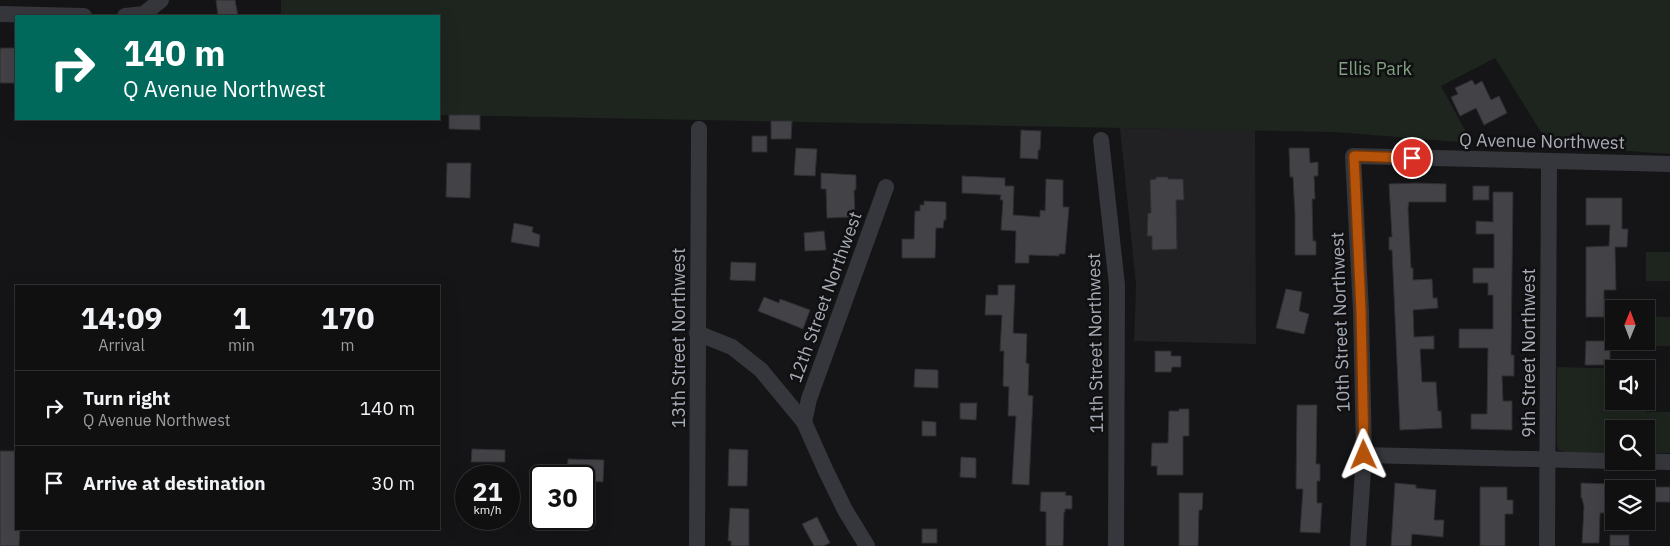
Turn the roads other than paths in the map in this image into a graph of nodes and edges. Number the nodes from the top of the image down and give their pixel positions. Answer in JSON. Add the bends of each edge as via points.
{"nodes":[{"id":1,"x":162,"y":0,"type":"edge"},
{"id":2,"x":0,"y":14,"type":"edge"},
{"id":3,"x":42,"y":15,"type":"edge"},
{"id":4,"x":134,"y":15,"type":"edge"},
{"id":5,"x":699,"y":130,"type":"dead end"},
{"id":6,"x":1101,"y":140,"type":"dead end"},
{"id":7,"x":1354,"y":156,"type":"joint"},
{"id":8,"x":1549,"y":161,"type":"junction"},
{"id":9,"x":1670,"y":164,"type":"edge"},
{"id":10,"x":886,"y":187,"type":"dead end"},
{"id":11,"x":698,"y":333,"type":"junction"},
{"id":12,"x":804,"y":422,"type":"junction"},
{"id":13,"x":1364,"y":455,"type":"junction"},
{"id":14,"x":1548,"y":459,"type":"junction"},
{"id":15,"x":1605,"y":461,"type":"edge"},
{"id":16,"x":1655,"y":462,"type":"edge"},
{"id":17,"x":1670,"y":462,"type":"edge"},
{"id":18,"x":697,"y":546,"type":"edge"},
{"id":19,"x":867,"y":546,"type":"edge"},
{"id":20,"x":1116,"y":546,"type":"edge"},
{"id":21,"x":1358,"y":546,"type":"edge"},
{"id":22,"x":1547,"y":546,"type":"edge"}],
"edges":[{"from":1,"to":4,"type":"street","via":[[144,14]]},
{"from":2,"to":3,"type":"street"},
{"from":5,"to":11,"type":"street","name":"13th Street Northwest"},
{"from":6,"to":20,"type":"street","name":"11th Street Northwest","via":[[1117,285]]},
{"from":7,"to":8,"type":"street","name":"Q Avenue Northwest"},
{"from":7,"to":13,"type":"street","name":"10th Street Northwest"},
{"from":8,"to":9,"type":"street","name":"Q Avenue Northwest"},
{"from":8,"to":14,"type":"street","name":"9th Street Northwest"},
{"from":10,"to":12,"type":"street","name":"12th Street Northwest","via":[[809,399]]},
{"from":11,"to":12,"type":"street","via":[[732,347],[761,370]]},
{"from":11,"to":18,"type":"street","name":"13th Street Northwest"},
{"from":12,"to":19,"type":"street","via":[[825,469]]},
{"from":13,"to":14,"type":"street"},
{"from":13,"to":21,"type":"street","name":"10th Street Northwest"},
{"from":14,"to":15,"type":"street"},
{"from":14,"to":22,"type":"street","name":"9th Street Northwest"},
{"from":16,"to":17,"type":"street"}]}
